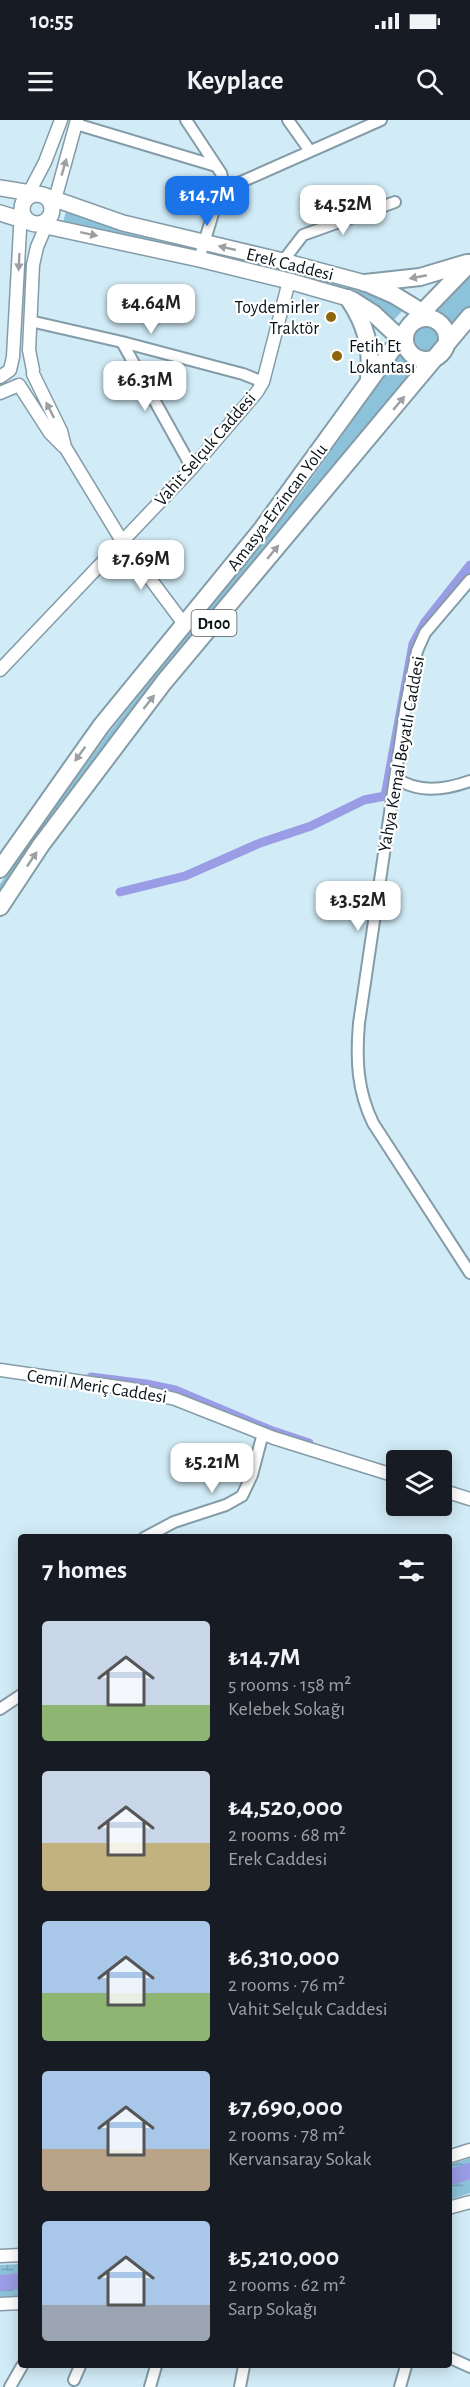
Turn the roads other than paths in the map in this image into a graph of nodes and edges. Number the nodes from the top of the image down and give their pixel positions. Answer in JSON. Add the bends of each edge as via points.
{"nodes":[{"id":1,"x":61,"y":120,"type":"edge"},
{"id":2,"x":186,"y":120,"type":"edge"},
{"id":3,"x":288,"y":120,"type":"edge"},
{"id":4,"x":381,"y":120,"type":"edge"},
{"id":5,"x":76,"y":122,"type":"edge"},
{"id":6,"x":310,"y":151,"type":"junction"},
{"id":7,"x":216,"y":165,"type":"junction"},
{"id":8,"x":0,"y":188,"type":"edge"},
{"id":9,"x":223,"y":188,"type":"junction"},
{"id":10,"x":395,"y":202,"type":"dead end"},
{"id":11,"x":38,"y":209,"type":"junction"},
{"id":12,"x":0,"y":213,"type":"edge"},
{"id":13,"x":204,"y":243,"type":"junction"},
{"id":14,"x":199,"y":259,"type":"junction"},
{"id":15,"x":283,"y":261,"type":"junction"},
{"id":16,"x":470,"y":263,"type":"edge"},
{"id":17,"x":289,"y":281,"type":"junction"},
{"id":18,"x":365,"y":283,"type":"junction"},
{"id":19,"x":348,"y":298,"type":"junction"},
{"id":20,"x":470,"y":316,"type":"edge"},
{"id":21,"x":30,"y":321,"type":"junction"},
{"id":22,"x":409,"y":329,"type":"junction"},
{"id":23,"x":122,"y":342,"type":"junction"},
{"id":24,"x":443,"y":351,"type":"junction"},
{"id":25,"x":33,"y":372,"type":"junction"},
{"id":26,"x":5,"y":374,"type":"edge"},
{"id":27,"x":369,"y":381,"type":"junction"},
{"id":28,"x":263,"y":382,"type":"junction"},
{"id":29,"x":19,"y":385,"type":"junction"},
{"id":30,"x":0,"y":393,"type":"edge"},
{"id":31,"x":65,"y":447,"type":"junction"},
{"id":32,"x":192,"y":468,"type":"junction"},
{"id":33,"x":122,"y":541,"type":"junction"},
{"id":34,"x":470,"y":580,"type":"edge"},
{"id":35,"x":184,"y":624,"type":"junction"},
{"id":36,"x":0,"y":670,"type":"edge"},
{"id":37,"x":395,"y":777,"type":"junction"},
{"id":38,"x":470,"y":781,"type":"edge"},
{"id":39,"x":0,"y":869,"type":"edge"},
{"id":40,"x":0,"y":908,"type":"edge"},
{"id":41,"x":470,"y":1273,"type":"edge"},
{"id":42,"x":0,"y":1370,"type":"edge"},
{"id":43,"x":263,"y":1433,"type":"junction"},
{"id":44,"x":386,"y":1473,"type":"edge"},
{"id":45,"x":452,"y":1493,"type":"edge"},
{"id":46,"x":470,"y":1499,"type":"edge"},
{"id":47,"x":152,"y":1534,"type":"edge"},
{"id":48,"x":18,"y":1697,"type":"edge"},
{"id":49,"x":0,"y":1710,"type":"edge"},
{"id":50,"x":470,"y":2150,"type":"edge"},
{"id":51,"x":452,"y":2156,"type":"edge"},
{"id":52,"x":470,"y":2202,"type":"edge"},
{"id":53,"x":452,"y":2207,"type":"edge"},
{"id":54,"x":18,"y":2255,"type":"edge"},
{"id":55,"x":0,"y":2256,"type":"edge"},
{"id":56,"x":18,"y":2303,"type":"edge"},
{"id":57,"x":0,"y":2304,"type":"edge"},
{"id":58,"x":452,"y":2359,"type":"edge"},
{"id":59,"x":470,"y":2367,"type":"edge"},
{"id":60,"x":21,"y":2368,"type":"edge"},
{"id":61,"x":79,"y":2368,"type":"edge"},
{"id":62,"x":155,"y":2368,"type":"edge"},
{"id":63,"x":244,"y":2368,"type":"edge"},
{"id":64,"x":405,"y":2368,"type":"edge"},
{"id":65,"x":74,"y":2380,"type":"dead end"},
{"id":66,"x":10,"y":2387,"type":"edge"},
{"id":67,"x":150,"y":2387,"type":"edge"},
{"id":68,"x":240,"y":2387,"type":"edge"},
{"id":69,"x":400,"y":2387,"type":"edge"}],
"edges":[{"from":1,"to":11,"type":"street","via":[[45,162]]},
{"from":2,"to":7,"type":"street"},
{"from":3,"to":6,"type":"street"},
{"from":4,"to":6,"type":"street"},
{"from":5,"to":7,"type":"street"},
{"from":11,"to":5,"type":"street","one_way":true},
{"from":6,"to":9,"type":"street"},
{"from":7,"to":9,"type":"street"},
{"from":8,"to":11,"type":"main road","name":"Erek Caddesi"},
{"from":9,"to":13,"type":"street"},
{"from":10,"to":15,"type":"street","via":[[303,235]]},
{"from":11,"to":12,"type":"main road","name":"Erek Caddesi"},
{"from":11,"to":13,"type":"main road","name":"Erek Caddesi","via":[[100,216]]},
{"from":11,"to":14,"type":"main road","name":"Erek Caddesi","one_way":true},
{"from":11,"to":21,"type":"street"},
{"from":11,"to":26,"type":"street","one_way":true,"via":[[13,353]]},
{"from":13,"to":14,"type":"street"},
{"from":15,"to":13,"type":"main road","name":"Erek Caddesi","one_way":true},
{"from":14,"to":17,"type":"main road","name":"Erek Caddesi"},
{"from":15,"to":18,"type":"main road","name":"Erek Caddesi"},
{"from":16,"to":18,"type":"highway","one_way":true,"via":[[420,277]]},
{"from":16,"to":22,"type":"highway","name":"Amasya-Erzincan Yolu","number":"D100"},
{"from":17,"to":19,"type":"main road","name":"Erek Caddesi"},
{"from":17,"to":28,"type":"street","name":"Vahit Selçuk Caddesi"},
{"from":18,"to":22,"type":"highway","via":[[387,291]]},
{"from":19,"to":22,"type":"highway"},
{"from":19,"to":27,"type":"highway","via":[[360,315],[369,341]]},
{"from":20,"to":24,"type":"highway","name":"Amasya-Erzincan Yolu","number":"D100"},
{"from":21,"to":23,"type":"street"},
{"from":21,"to":25,"type":"street"},
{"from":22,"to":24,"type":"highway","via":[[412,354],[424,360]]},
{"from":22,"to":24,"type":"highway","via":[[436,321],[445,331]]},
{"from":22,"to":27,"type":"highway","name":"Amasya-Erzincan Yolu","number":"D100"},
{"from":23,"to":28,"type":"street"},
{"from":23,"to":32,"type":"street"},
{"from":40,"to":24,"type":"highway","name":"Amasya-Erzincan Yolu","number":"D100","one_way":true,"via":[[41,845],[164,682]]},
{"from":25,"to":26,"type":"street","via":[[21,361]]},
{"from":25,"to":29,"type":"street","via":[[30,381]]},
{"from":31,"to":25,"type":"street","one_way":true},
{"from":26,"to":29,"type":"street"},
{"from":27,"to":35,"type":"highway","name":"Amasya-Erzincan Yolu","number":"D100","via":[[262,529]]},
{"from":28,"to":32,"type":"street","name":"Vahit Selçuk Caddesi"},
{"from":29,"to":30,"type":"street"},
{"from":29,"to":31,"type":"street","via":[[50,433]]},
{"from":31,"to":33,"type":"street"},
{"from":32,"to":33,"type":"street","name":"Vahit Selçuk Caddesi"},
{"from":33,"to":35,"type":"street"},
{"from":33,"to":36,"type":"street","name":"Vahit Selçuk Caddesi"},
{"from":34,"to":37,"type":"street","name":"Yahya Kemal Beyatlı Caddesi","via":[[430,626],[420,644]]},
{"from":35,"to":39,"type":"highway","name":"Amasya-Erzincan Yolu","number":"D100","one_way":true,"via":[[101,726]]},
{"from":37,"to":38,"type":"street","via":[[405,785],[423,789]]},
{"from":37,"to":41,"type":"street","name":"Yahya Kemal Beyatlı Caddesi","via":[[359,1023],[359,1082],[373,1123]]},
{"from":42,"to":43,"type":"street","name":"Cemil Meriç Caddesi","via":[[175,1398]]},
{"from":43,"to":44,"type":"street","name":"Cemil Meriç Caddesi"},
{"from":43,"to":47,"type":"street","via":[[242,1496]]},
{"from":45,"to":46,"type":"street"},
{"from":48,"to":49,"type":"street"},
{"from":50,"to":51,"type":"street"},
{"from":52,"to":53,"type":"street"},
{"from":54,"to":55,"type":"street"},
{"from":56,"to":57,"type":"street"},
{"from":58,"to":59,"type":"street"},
{"from":60,"to":66,"type":"street"},
{"from":61,"to":65,"type":"street"},
{"from":62,"to":67,"type":"street"},
{"from":63,"to":68,"type":"street"},
{"from":64,"to":69,"type":"street"}]}
